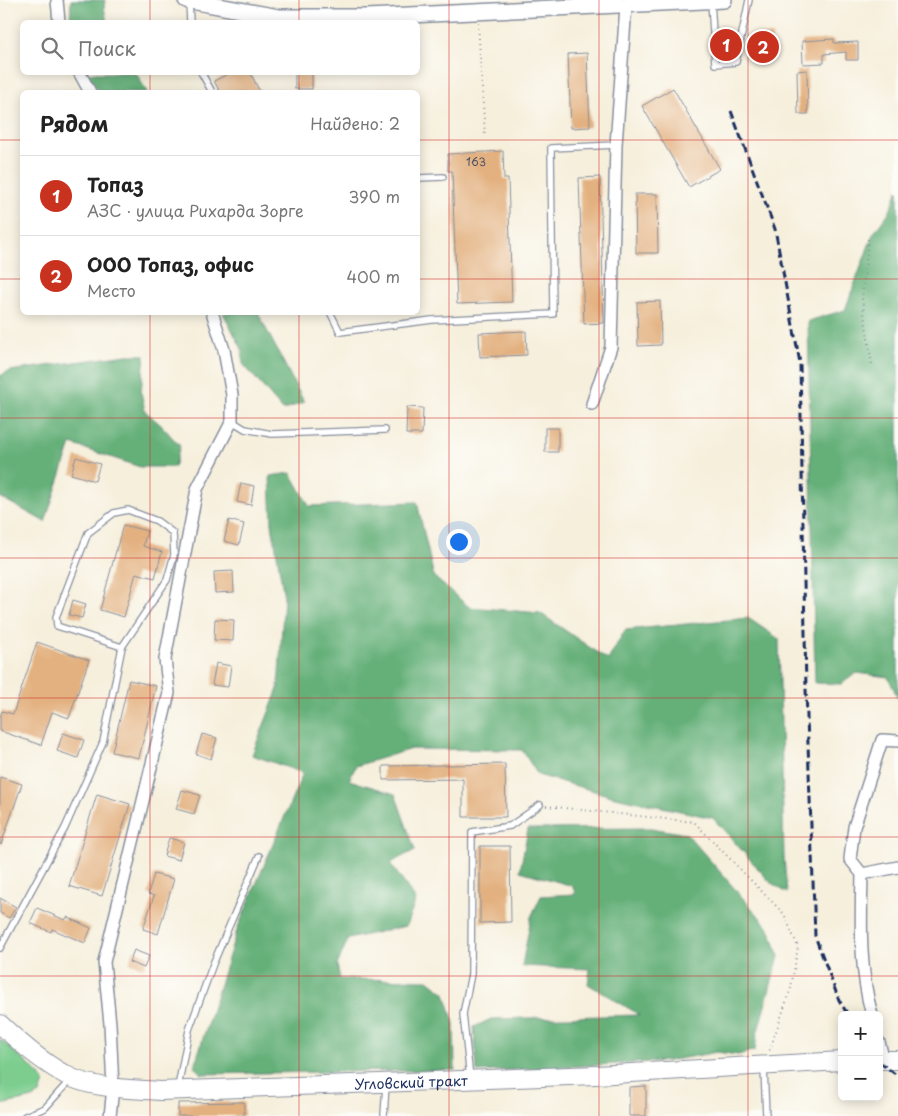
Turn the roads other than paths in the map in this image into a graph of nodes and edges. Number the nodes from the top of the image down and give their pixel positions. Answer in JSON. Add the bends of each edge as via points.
{"nodes":[{"id":1,"x":57,"y":0,"type":"edge"},
{"id":2,"x":188,"y":0,"type":"edge"},
{"id":3,"x":717,"y":0,"type":"edge"},
{"id":4,"x":749,"y":0,"type":"edge"},
{"id":5,"x":626,"y":6,"type":"junction"},
{"id":6,"x":59,"y":20,"type":"edge"},
{"id":7,"x":190,"y":20,"type":"edge"},
{"id":8,"x":81,"y":75,"type":"edge"},
{"id":9,"x":203,"y":75,"type":"edge"},
{"id":10,"x":89,"y":90,"type":"edge"},
{"id":11,"x":211,"y":90,"type":"edge"},
{"id":12,"x":616,"y":145,"type":"junction"},
{"id":13,"x":443,"y":177,"type":"dead end"},
{"id":14,"x":420,"y":178,"type":"edge"},
{"id":15,"x":213,"y":315,"type":"edge"},
{"id":16,"x":332,"y":315,"type":"edge"},
{"id":17,"x":592,"y":404,"type":"dead end"},
{"id":18,"x":232,"y":421,"type":"junction"},
{"id":19,"x":385,"y":430,"type":"dead end"},
{"id":20,"x":122,"y":647,"type":"junction"},
{"id":21,"x":898,"y":741,"type":"edge"},
{"id":22,"x":540,"y":805,"type":"road end"},
{"id":23,"x":259,"y":856,"type":"dead end"},
{"id":24,"x":898,"y":867,"type":"edge"},
{"id":25,"x":862,"y":874,"type":"junction"},
{"id":26,"x":0,"y":948,"type":"edge"},
{"id":27,"x":871,"y":1011,"type":"edge"},
{"id":28,"x":0,"y":1024,"type":"edge"},
{"id":29,"x":838,"y":1062,"type":"edge"},
{"id":30,"x":764,"y":1066,"type":"junction"},
{"id":31,"x":72,"y":1078,"type":"junction"},
{"id":32,"x":470,"y":1080,"type":"junction"},
{"id":33,"x":387,"y":1083,"type":"junction"},
{"id":34,"x":113,"y":1088,"type":"junction"},
{"id":35,"x":178,"y":1090,"type":"junction"},
{"id":36,"x":25,"y":1116,"type":"edge"},
{"id":37,"x":110,"y":1116,"type":"edge"},
{"id":38,"x":384,"y":1116,"type":"edge"},
{"id":39,"x":766,"y":1116,"type":"edge"}],
"edges":[{"from":1,"to":6,"type":"street"},
{"from":2,"to":5,"type":"main road","via":[[278,17],[367,17]]},
{"from":2,"to":7,"type":"lane"},
{"from":3,"to":4,"type":"lane","via":[[715,64],[736,62]]},
{"from":3,"to":5,"type":"main road"},
{"from":5,"to":12,"type":"street"},
{"from":8,"to":10,"type":"street"},
{"from":9,"to":11,"type":"lane"},
{"from":12,"to":16,"type":"lane","via":[[551,148],[553,314],[432,320],[340,332]]},
{"from":12,"to":17,"type":"street","via":[[611,347]]},
{"from":13,"to":14,"type":"lane"},
{"from":15,"to":18,"type":"street","via":[[224,350],[232,395]]},
{"from":18,"to":19,"type":"lane","via":[[246,429],[272,434]]},
{"from":18,"to":34,"type":"street","via":[[197,489],[165,659],[169,694],[104,962]]},
{"from":20,"to":20,"type":"lane","via":[[57,626],[56,617],[88,533],[114,513],[128,510],[157,521],[173,533],[174,555],[167,580]]},
{"from":20,"to":26,"type":"lane","via":[[103,742],[65,828]]},
{"from":21,"to":25,"type":"street","via":[[882,740],[854,826],[850,859]]},
{"from":22,"to":32,"type":"lane","via":[[510,826],[472,832],[472,974],[463,1014]]},
{"from":23,"to":35,"type":"lane","via":[[188,1030]]},
{"from":24,"to":25,"type":"street"},
{"from":25,"to":27,"type":"street","via":[[860,926]]},
{"from":28,"to":31,"type":"highway","name":"Угловский тракт","via":[[39,1057]]},
{"from":29,"to":30,"type":"highway","name":"Угловский тракт"},
{"from":30,"to":32,"type":"highway","name":"Угловский тракт"},
{"from":30,"to":39,"type":"lane"},
{"from":31,"to":34,"type":"highway","name":"Угловский тракт"},
{"from":31,"to":36,"type":"lane","via":[[45,1108]]},
{"from":32,"to":33,"type":"highway","name":"Угловский тракт"},
{"from":33,"to":35,"type":"highway","name":"Угловский тракт"},
{"from":33,"to":38,"type":"lane"},
{"from":34,"to":35,"type":"highway","name":"Угловский тракт"},
{"from":34,"to":37,"type":"street"}]}
